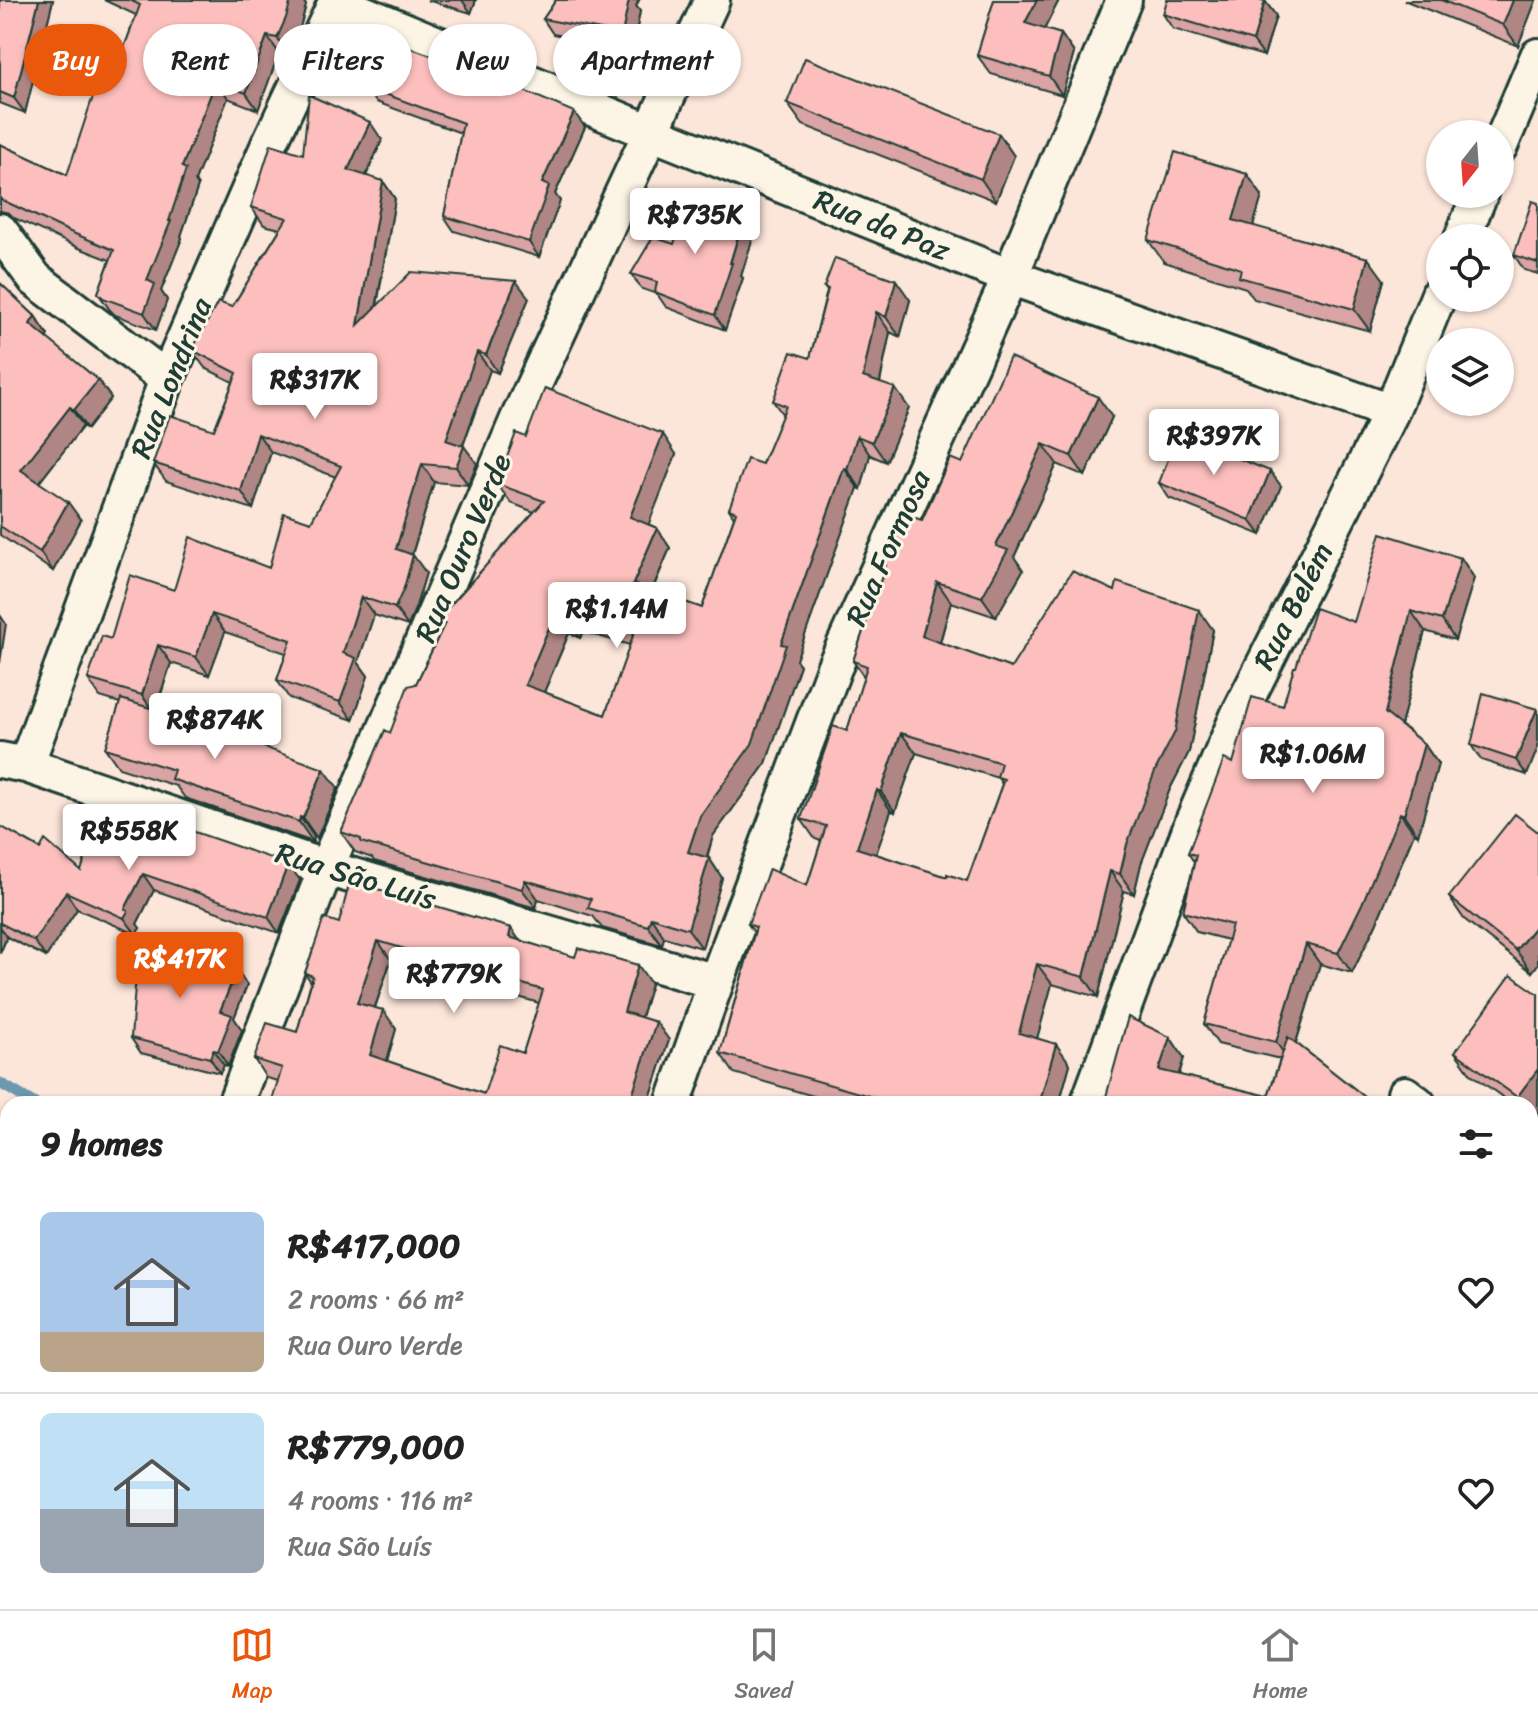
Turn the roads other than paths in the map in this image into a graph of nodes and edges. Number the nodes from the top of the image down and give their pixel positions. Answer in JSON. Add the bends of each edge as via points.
{"nodes":[{"id":1,"x":712,"y":0,"type":"edge"},
{"id":2,"x":1124,"y":0,"type":"edge"},
{"id":3,"x":337,"y":1,"type":"edge"},
{"id":4,"x":1538,"y":56,"type":"edge"},
{"id":5,"x":1511,"y":120,"type":"edge"},
{"id":6,"x":650,"y":132,"type":"junction"},
{"id":7,"x":0,"y":231,"type":"edge"},
{"id":8,"x":1010,"y":277,"type":"junction"},
{"id":9,"x":1432,"y":312,"type":"edge"},
{"id":10,"x":167,"y":379,"type":"junction"},
{"id":11,"x":1391,"y":412,"type":"junction"},
{"id":12,"x":13,"y":762,"type":"edge"},
{"id":13,"x":326,"y":868,"type":"junction"},
{"id":14,"x":716,"y":982,"type":"junction"},
{"id":15,"x":238,"y":1096,"type":"edge"},
{"id":16,"x":676,"y":1096,"type":"edge"},
{"id":17,"x":1091,"y":1096,"type":"edge"}],
"edges":[{"from":1,"to":6,"type":"street","name":"Rua Ouro Verde"},
{"from":2,"to":8,"type":"street","name":"Rua Formosa"},
{"from":3,"to":6,"type":"street","name":"Rua da Paz"},
{"from":3,"to":10,"type":"street","name":"Rua Londrina"},
{"from":4,"to":5,"type":"street"},
{"from":6,"to":8,"type":"street","name":"Rua da Paz"},
{"from":6,"to":13,"type":"street","name":"Rua Ouro Verde","via":[[518,419]]},
{"from":7,"to":10,"type":"street","via":[[35,279]]},
{"from":8,"to":11,"type":"street","name":"Rua da Paz"},
{"from":8,"to":14,"type":"street","name":"Rua Formosa","via":[[834,668]]},
{"from":9,"to":11,"type":"street","name":"Rua Belém"},
{"from":10,"to":12,"type":"street","name":"Rua Londrina"},
{"from":11,"to":17,"type":"street","name":"Rua Belém","via":[[1238,716],[1193,821]]},
{"from":12,"to":13,"type":"street","name":"Rua São Luís"},
{"from":13,"to":14,"type":"street","name":"Rua São Luís"},
{"from":13,"to":15,"type":"street","name":"Rua Ouro Verde"},
{"from":14,"to":16,"type":"street","name":"Rua Formosa"}]}
